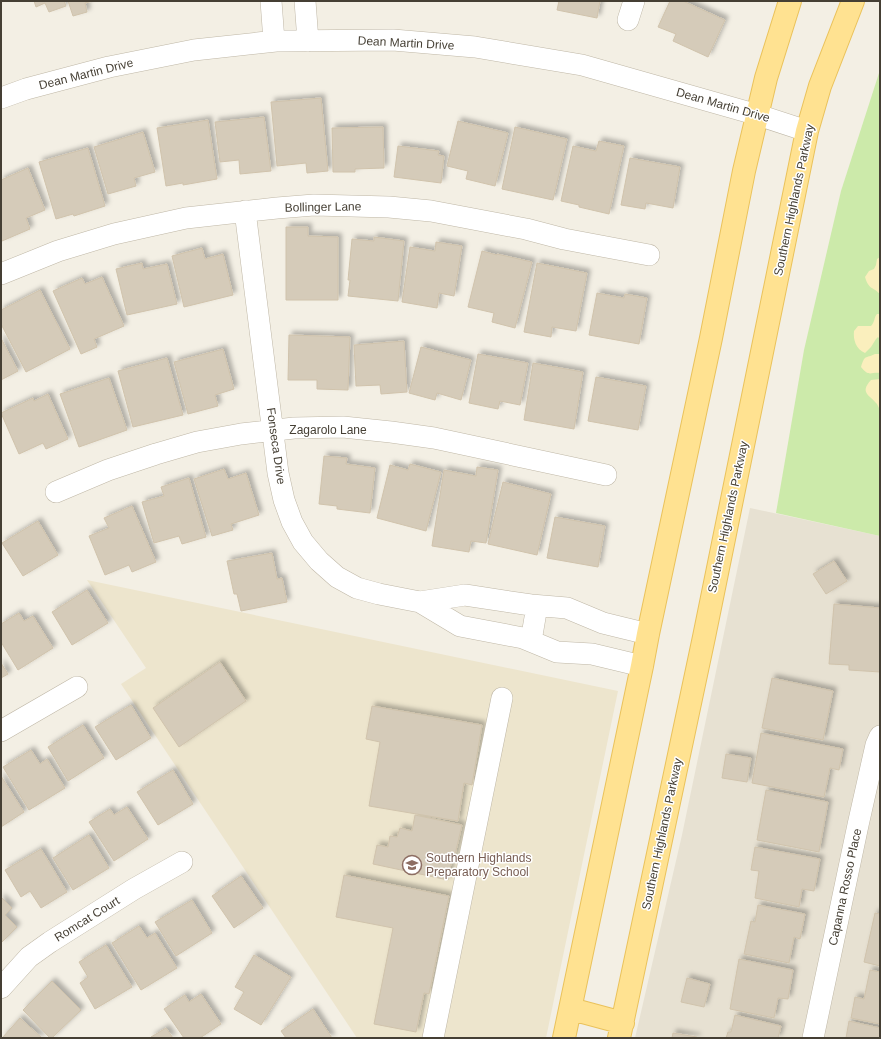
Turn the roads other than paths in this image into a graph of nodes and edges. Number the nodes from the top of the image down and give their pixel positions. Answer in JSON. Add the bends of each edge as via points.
{"nodes":[{"id":1,"x":271,"y":1,"type":"edge"},
{"id":2,"x":305,"y":1,"type":"edge"},
{"id":3,"x":790,"y":1,"type":"edge"},
{"id":4,"x":853,"y":1,"type":"edge"},
{"id":5,"x":274,"y":41,"type":"junction"},
{"id":6,"x":308,"y":41,"type":"junction"},
{"id":7,"x":1,"y":98,"type":"edge"},
{"id":8,"x":758,"y":115,"type":"junction"},
{"id":9,"x":807,"y":131,"type":"junction"},
{"id":10,"x":245,"y":212,"type":"junction"},
{"id":11,"x":649,"y":255,"type":"dead end"},
{"id":12,"x":1,"y":274,"type":"edge"},
{"id":13,"x":273,"y":431,"type":"junction"},
{"id":14,"x":606,"y":475,"type":"dead end"},
{"id":15,"x":56,"y":492,"type":"dead end"},
{"id":16,"x":420,"y":602,"type":"junction"},
{"id":17,"x":537,"y":606,"type":"junction"},
{"id":18,"x":648,"y":634,"type":"junction"},
{"id":19,"x":531,"y":641,"type":"junction"},
{"id":20,"x":642,"y":666,"type":"junction"},
{"id":21,"x":77,"y":686,"type":"dead end"},
{"id":22,"x":502,"y":698,"type":"dead end"},
{"id":23,"x":1,"y":732,"type":"edge"},
{"id":24,"x":880,"y":736,"type":"edge"},
{"id":25,"x":182,"y":862,"type":"dead end"},
{"id":26,"x":1,"y":988,"type":"edge"},
{"id":27,"x":571,"y":1009,"type":"junction"},
{"id":28,"x":621,"y":1030,"type":"edge"},
{"id":29,"x":433,"y":1038,"type":"edge"},
{"id":30,"x":564,"y":1038,"type":"edge"},
{"id":31,"x":814,"y":1038,"type":"edge"}],
"edges":[{"from":1,"to":5,"type":"street"},
{"from":2,"to":6,"type":"street"},
{"from":3,"to":8,"type":"main road","via":[[766,78]]},
{"from":4,"to":9,"type":"main road","name":"Southern Highlands Parkway","via":[[820,86]]},
{"from":5,"to":6,"type":"street","name":"Dean Martin Drive"},
{"from":5,"to":7,"type":"street","name":"Dean Martin Drive","via":[[194,50],[109,67]]},
{"from":6,"to":8,"type":"street","name":"Dean Martin Drive","via":[[393,40],[475,47],[582,65]]},
{"from":8,"to":9,"type":"street","name":"Dean Martin Drive"},
{"from":8,"to":18,"type":"main road","via":[[744,171]]},
{"from":9,"to":28,"type":"main road","name":"Southern Highlands Parkway"},
{"from":10,"to":11,"type":"street","name":"Bollinger Lane","via":[[314,206],[389,207],[431,211]]},
{"from":10,"to":12,"type":"street","name":"Bollinger Lane","via":[[186,218],[114,234],[58,251]]},
{"from":10,"to":13,"type":"street","name":"Fonseca Drive"},
{"from":13,"to":14,"type":"street","name":"Zagarolo Lane","via":[[343,427],[391,432],[434,438]]},
{"from":13,"to":15,"type":"street","name":"Zagarolo Lane","via":[[197,442],[108,470]]},
{"from":13,"to":16,"type":"street","name":"Fonseca Drive","via":[[284,500],[303,542],[319,561],[337,577],[357,588]]},
{"from":16,"to":17,"type":"street","name":"Fonseca Drive","via":[[465,595]]},
{"from":16,"to":19,"type":"street","name":"Fonseca Drive","via":[[460,626]]},
{"from":17,"to":18,"type":"street","name":"Fonseca Drive","via":[[566,608],[603,624]]},
{"from":17,"to":19,"type":"street"},
{"from":18,"to":20,"type":"main road"},
{"from":19,"to":20,"type":"street","name":"Fonseca Drive","via":[[557,652],[592,654]]},
{"from":20,"to":27,"type":"main road"},
{"from":21,"to":23,"type":"street"},
{"from":22,"to":29,"type":"street"},
{"from":24,"to":31,"type":"street","name":"Capanna Rosso Place","via":[[859,819]]},
{"from":25,"to":26,"type":"street","name":"Romcat Court","via":[[50,942],[29,957]]},
{"from":27,"to":28,"type":"main road"},
{"from":27,"to":30,"type":"main road"}]}
